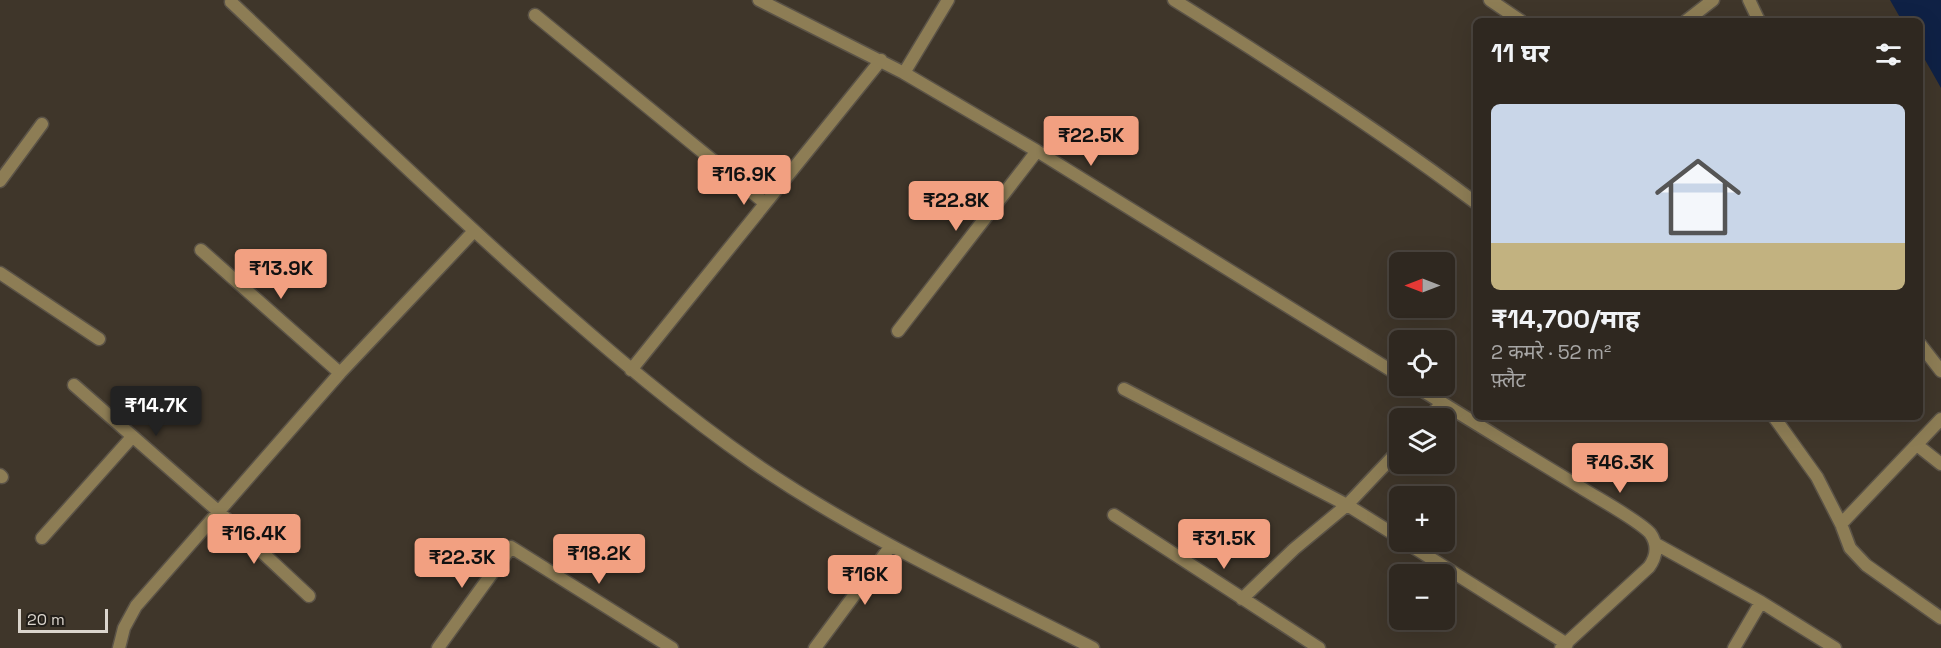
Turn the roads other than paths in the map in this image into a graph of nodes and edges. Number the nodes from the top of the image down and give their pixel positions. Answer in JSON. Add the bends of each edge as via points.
{"nodes":[{"id":1,"x":759,"y":0,"type":"edge"},
{"id":2,"x":948,"y":0,"type":"edge"},
{"id":3,"x":1174,"y":0,"type":"edge"},
{"id":4,"x":1490,"y":0,"type":"edge"},
{"id":5,"x":1713,"y":0,"type":"edge"},
{"id":6,"x":1749,"y":0,"type":"edge"},
{"id":7,"x":231,"y":2,"type":"dead end"},
{"id":8,"x":535,"y":15,"type":"dead end"},
{"id":9,"x":1517,"y":18,"type":"edge"},
{"id":10,"x":1690,"y":18,"type":"edge"},
{"id":11,"x":1758,"y":18,"type":"edge"},
{"id":12,"x":881,"y":60,"type":"junction"},
{"id":13,"x":904,"y":73,"type":"junction"},
{"id":14,"x":42,"y":124,"type":"dead end"},
{"id":15,"x":1037,"y":151,"type":"junction"},
{"id":16,"x":0,"y":181,"type":"edge"},
{"id":17,"x":1473,"y":201,"type":"edge"},
{"id":18,"x":765,"y":203,"type":"junction"},
{"id":19,"x":474,"y":231,"type":"junction"},
{"id":20,"x":201,"y":250,"type":"dead end"},
{"id":21,"x":0,"y":273,"type":"edge"},
{"id":22,"x":898,"y":331,"type":"dead end"},
{"id":23,"x":99,"y":339,"type":"dead end"},
{"id":24,"x":1923,"y":348,"type":"edge"},
{"id":25,"x":1389,"y":369,"type":"edge"},
{"id":26,"x":631,"y":370,"type":"junction"},
{"id":27,"x":1941,"y":371,"type":"edge"},
{"id":28,"x":340,"y":373,"type":"junction"},
{"id":29,"x":74,"y":385,"type":"dead end"},
{"id":30,"x":1124,"y":389,"type":"dead end"},
{"id":31,"x":1431,"y":396,"type":"edge"},
{"id":32,"x":1442,"y":403,"type":"junction"},
{"id":33,"x":1437,"y":408,"type":"edge"},
{"id":34,"x":1941,"y":419,"type":"edge"},
{"id":35,"x":1776,"y":420,"type":"edge"},
{"id":36,"x":132,"y":437,"type":"junction"},
{"id":37,"x":1917,"y":445,"type":"junction"},
{"id":38,"x":1389,"y":460,"type":"edge"},
{"id":39,"x":1941,"y":464,"type":"edge"},
{"id":40,"x":1347,"y":505,"type":"junction"},
{"id":41,"x":219,"y":512,"type":"junction"},
{"id":42,"x":1114,"y":515,"type":"dead end"},
{"id":43,"x":1841,"y":524,"type":"junction"},
{"id":44,"x":1389,"y":531,"type":"edge"},
{"id":45,"x":42,"y":538,"type":"dead end"},
{"id":46,"x":1656,"y":544,"type":"junction"},
{"id":47,"x":890,"y":547,"type":"junction"},
{"id":48,"x":1420,"y":552,"type":"edge"},
{"id":49,"x":309,"y":596,"type":"dead end"},
{"id":50,"x":1242,"y":599,"type":"junction"},
{"id":51,"x":1761,"y":602,"type":"junction"},
{"id":52,"x":1941,"y":618,"type":"edge"},
{"id":53,"x":1564,"y":646,"type":"edge"},
{"id":54,"x":119,"y":648,"type":"edge"},
{"id":55,"x":438,"y":648,"type":"edge"},
{"id":56,"x":672,"y":648,"type":"edge"},
{"id":57,"x":815,"y":648,"type":"edge"},
{"id":58,"x":1093,"y":648,"type":"edge"},
{"id":59,"x":1319,"y":648,"type":"edge"},
{"id":60,"x":1734,"y":648,"type":"edge"},
{"id":61,"x":1835,"y":648,"type":"edge"}],
"edges":[{"from":1,"to":12,"type":"street"},
{"from":2,"to":13,"type":"street"},
{"from":3,"to":17,"type":"street","via":[[1314,88]]},
{"from":4,"to":9,"type":"street"},
{"from":5,"to":10,"type":"street"},
{"from":6,"to":11,"type":"street"},
{"from":7,"to":19,"type":"street"},
{"from":8,"to":18,"type":"street"},
{"from":12,"to":13,"type":"street"},
{"from":12,"to":18,"type":"street"},
{"from":13,"to":15,"type":"street"},
{"from":14,"to":16,"type":"street"},
{"from":15,"to":22,"type":"street"},
{"from":15,"to":25,"type":"street"},
{"from":18,"to":26,"type":"street"},
{"from":19,"to":26,"type":"street"},
{"from":19,"to":28,"type":"street"},
{"from":20,"to":28,"type":"street"},
{"from":21,"to":23,"type":"street"},
{"from":24,"to":27,"type":"street"},
{"from":26,"to":47,"type":"street","via":[[756,464]]},
{"from":28,"to":41,"type":"street"},
{"from":29,"to":36,"type":"street"},
{"from":30,"to":40,"type":"street"},
{"from":31,"to":32,"type":"street"},
{"from":32,"to":33,"type":"street"},
{"from":32,"to":46,"type":"street","via":[[1635,522],[1651,534]]},
{"from":34,"to":37,"type":"street"},
{"from":35,"to":43,"type":"street","via":[[1817,477]]},
{"from":36,"to":41,"type":"street"},
{"from":36,"to":45,"type":"street"},
{"from":37,"to":39,"type":"street"},
{"from":37,"to":43,"type":"street"},
{"from":38,"to":40,"type":"street"},
{"from":40,"to":44,"type":"street"},
{"from":40,"to":50,"type":"street"},
{"from":41,"to":49,"type":"street"},
{"from":41,"to":54,"type":"street","via":[[136,606]]},
{"from":42,"to":50,"type":"street"},
{"from":43,"to":52,"type":"street","via":[[1850,548],[1866,565]]},
{"from":46,"to":51,"type":"street"},
{"from":46,"to":53,"type":"street","via":[[1654,561],[1644,573]]},
{"from":47,"to":57,"type":"street"},
{"from":47,"to":58,"type":"street"},
{"from":48,"to":53,"type":"street"},
{"from":50,"to":59,"type":"street"},
{"from":51,"to":60,"type":"street"},
{"from":51,"to":61,"type":"street"},
{"from":55,"to":56,"type":"street","via":[[511,547]]}]}
